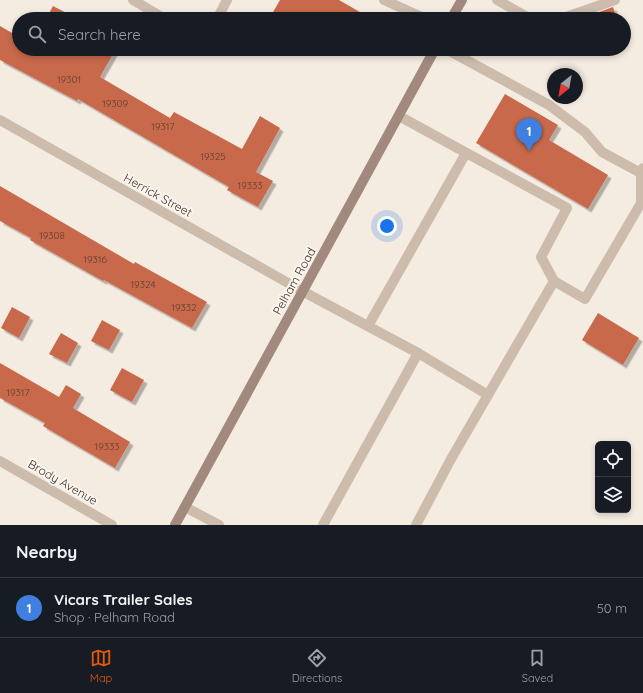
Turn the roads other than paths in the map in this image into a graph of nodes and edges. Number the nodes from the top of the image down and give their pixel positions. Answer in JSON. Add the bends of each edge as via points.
{"nodes":[{"id":1,"x":133,"y":0,"type":"edge"},
{"id":2,"x":227,"y":0,"type":"edge"},
{"id":3,"x":384,"y":0,"type":"edge"},
{"id":4,"x":462,"y":0,"type":"edge"},
{"id":5,"x":497,"y":0,"type":"edge"},
{"id":6,"x":611,"y":0,"type":"edge"},
{"id":7,"x":153,"y":12,"type":"edge"},
{"id":8,"x":221,"y":12,"type":"edge"},
{"id":9,"x":411,"y":12,"type":"edge"},
{"id":10,"x":455,"y":12,"type":"edge"},
{"id":11,"x":519,"y":12,"type":"edge"},
{"id":12,"x":579,"y":12,"type":"edge"},
{"id":13,"x":431,"y":56,"type":"edge"},
{"id":14,"x":459,"y":56,"type":"edge"},
{"id":15,"x":399,"y":116,"type":"junction"},
{"id":16,"x":0,"y":120,"type":"edge"},
{"id":17,"x":466,"y":153,"type":"junction"},
{"id":18,"x":642,"y":170,"type":"edge"},
{"id":19,"x":554,"y":281,"type":"junction"},
{"id":20,"x":304,"y":292,"type":"junction"},
{"id":21,"x":368,"y":326,"type":"junction"},
{"id":22,"x":418,"y":353,"type":"junction"},
{"id":23,"x":488,"y":396,"type":"junction"},
{"id":24,"x":0,"y":461,"type":"edge"},
{"id":25,"x":185,"y":507,"type":"junction"},
{"id":26,"x":112,"y":525,"type":"edge"},
{"id":27,"x":175,"y":525,"type":"edge"},
{"id":28,"x":219,"y":525,"type":"edge"},
{"id":29,"x":323,"y":525,"type":"edge"},
{"id":30,"x":416,"y":525,"type":"edge"}],
"edges":[{"from":1,"to":7,"type":"street"},
{"from":2,"to":8,"type":"street"},
{"from":3,"to":9,"type":"street"},
{"from":4,"to":10,"type":"main road"},
{"from":5,"to":11,"type":"street"},
{"from":6,"to":12,"type":"street"},
{"from":13,"to":15,"type":"main road","name":"Pelham Road"},
{"from":14,"to":18,"type":"street","via":[[549,104],[585,132],[602,152]]},
{"from":15,"to":17,"type":"street"},
{"from":15,"to":20,"type":"main road","name":"Pelham Road"},
{"from":16,"to":20,"type":"street","name":"Herrick Street"},
{"from":17,"to":19,"type":"street","via":[[567,208],[541,257]]},
{"from":17,"to":21,"type":"street"},
{"from":18,"to":19,"type":"street","via":[[640,203],[585,299]]},
{"from":19,"to":23,"type":"street"},
{"from":20,"to":21,"type":"street","name":"Herrick Street"},
{"from":20,"to":25,"type":"main road","name":"Pelham Road"},
{"from":21,"to":22,"type":"street","name":"Herrick Street"},
{"from":22,"to":23,"type":"street","name":"Herrick Street"},
{"from":22,"to":29,"type":"street"},
{"from":23,"to":30,"type":"street"},
{"from":24,"to":26,"type":"street","name":"Brody Avenue"},
{"from":25,"to":27,"type":"main road","name":"Pelham Road"},
{"from":25,"to":28,"type":"street"}]}
